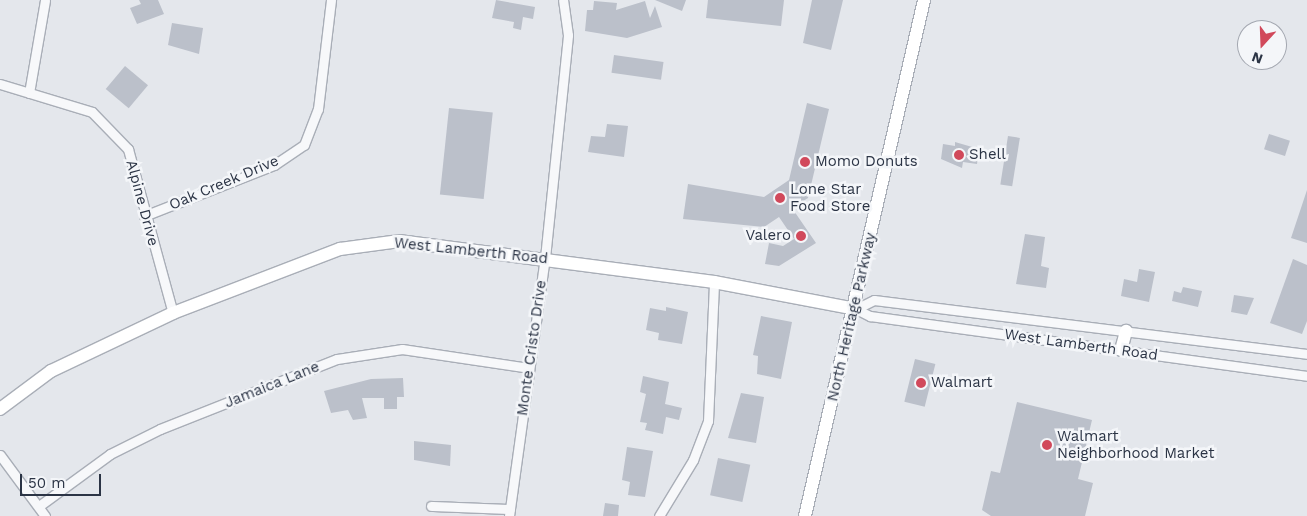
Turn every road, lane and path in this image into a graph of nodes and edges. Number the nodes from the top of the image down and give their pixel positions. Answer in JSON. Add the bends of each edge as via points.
{"nodes":[{"id":1,"x":45,"y":0,"type":"edge"},
{"id":2,"x":331,"y":0,"type":"edge"},
{"id":3,"x":563,"y":0,"type":"edge"},
{"id":4,"x":924,"y":0,"type":"edge"},
{"id":5,"x":0,"y":84,"type":"edge"},
{"id":6,"x":29,"y":93,"type":"junction"},
{"id":7,"x":144,"y":216,"type":"junction"},
{"id":8,"x":545,"y":258,"type":"junction"},
{"id":9,"x":714,"y":282,"type":"junction"},
{"id":10,"x":856,"y":309,"type":"junction"},
{"id":11,"x":173,"y":313,"type":"junction"},
{"id":12,"x":1126,"y":331,"type":"junction"},
{"id":13,"x":1121,"y":350,"type":"junction"},
{"id":14,"x":1307,"y":354,"type":"edge"},
{"id":15,"x":528,"y":368,"type":"junction"},
{"id":16,"x":1307,"y":376,"type":"edge"},
{"id":17,"x":0,"y":409,"type":"edge"},
{"id":18,"x":0,"y":455,"type":"edge"},
{"id":19,"x":39,"y":506,"type":"junction"},
{"id":20,"x":431,"y":506,"type":"dead end"},
{"id":21,"x":509,"y":513,"type":"edge"},
{"id":22,"x":45,"y":516,"type":"edge"},
{"id":23,"x":659,"y":516,"type":"edge"},
{"id":24,"x":806,"y":516,"type":"edge"}],
"edges":[{"from":1,"to":6,"type":"street"},
{"from":2,"to":7,"type":"street","name":"Oak Creek Drive","via":[[318,109],[304,145],[274,165]]},
{"from":3,"to":8,"type":"street","name":"Monte Cristo Drive","via":[[568,35]]},
{"from":4,"to":10,"type":"street","name":"North Heritage Parkway"},
{"from":5,"to":6,"type":"street","name":"Alpine Drive"},
{"from":6,"to":7,"type":"street","name":"Alpine Drive","via":[[92,112],[128,149]]},
{"from":7,"to":11,"type":"street","name":"Alpine Drive"},
{"from":8,"to":9,"type":"street","name":"West Lamberth Road"},
{"from":8,"to":11,"type":"street","name":"West Lamberth Road","via":[[399,242],[340,249]]},
{"from":8,"to":15,"type":"street","name":"Monte Cristo Drive"},
{"from":9,"to":10,"type":"street","name":"West Lamberth Road"},
{"from":9,"to":23,"type":"street","via":[[708,421],[693,460]]},
{"from":10,"to":12,"type":"street","name":"West Lamberth Road","via":[[874,300]]},
{"from":10,"to":13,"type":"street","name":"West Lamberth Road","via":[[870,316]]},
{"from":10,"to":24,"type":"street","name":"North Heritage Parkway"},
{"from":11,"to":17,"type":"street","name":"West Lamberth Road","via":[[51,371]]},
{"from":12,"to":13,"type":"street"},
{"from":12,"to":14,"type":"street","name":"West Lamberth Road"},
{"from":13,"to":16,"type":"street","name":"West Lamberth Road"},
{"from":15,"to":19,"type":"street","name":"Jamaica Lane","via":[[402,349],[337,359],[160,429],[110,454]]},
{"from":15,"to":21,"type":"street","name":"Monte Cristo Drive"},
{"from":18,"to":19,"type":"street"},
{"from":19,"to":22,"type":"street"},
{"from":20,"to":21,"type":"street"}]}
